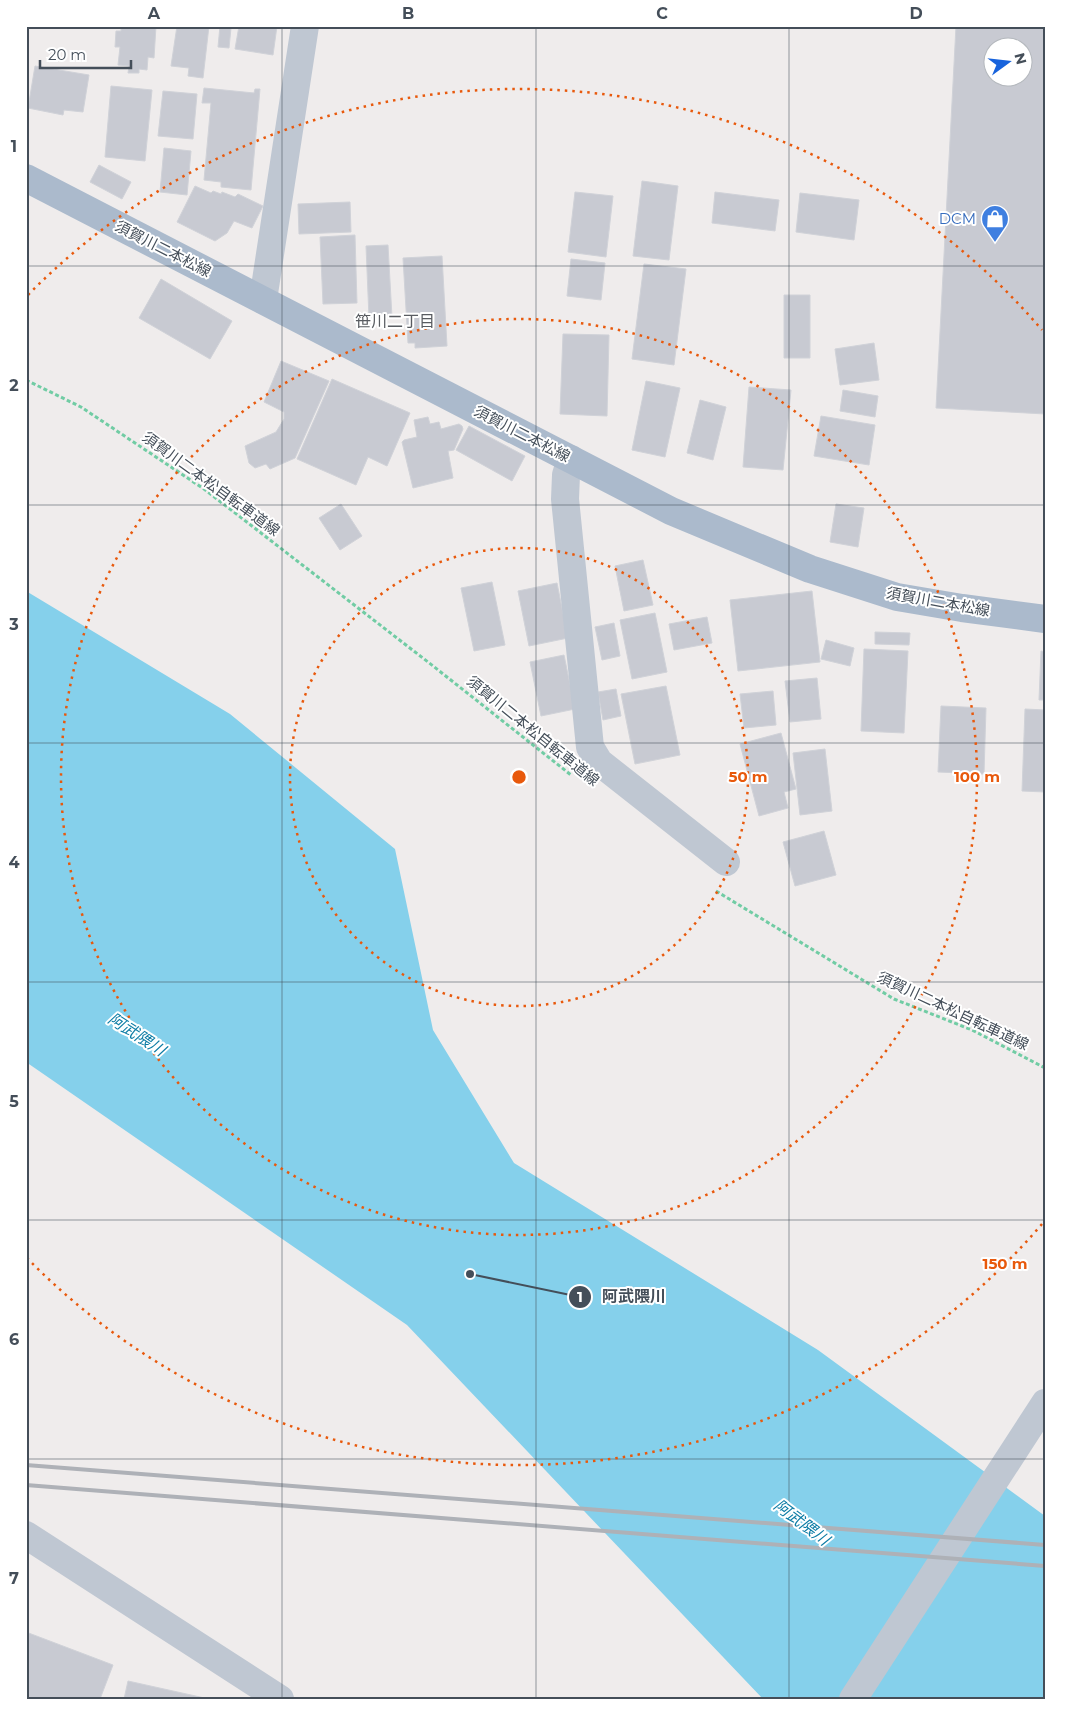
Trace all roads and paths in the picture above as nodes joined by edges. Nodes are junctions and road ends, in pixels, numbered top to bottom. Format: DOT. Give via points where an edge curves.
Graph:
graph roads {
  1 [pos="305,26"];
  2 [pos="26,178"];
  3 [pos="263,300"];
  4 [pos="26,380"];
  5 [pos="571,459"];
  6 [pos="1045,619"];
  7 [pos="573,776"];
  8 [pos="726,862"];
  9 [pos="712,889"];
  10 [pos="1045,1068"];
  11 [pos="1045,1403"];
  12 [pos="26,1535"];
  13 [pos="280,1699"];
  14 [pos="853,1699"];
  1 -- 3 [label="street"];
  2 -- 3 [label="main road, 須賀川二本松線"];
  3 -- 5 [label="main road, 須賀川二本松線"];
  4 -- 7 [label="path, 須賀川二本松自転車道線" via="81,407 204,489"];
  5 -- 6 [label="main road, 須賀川二本松線" via="671,510 810,569 897,597"];
  5 -- 8 [label="street" via="566,475 565,499 590,747 599,762"];
  9 -- 10 [label="path, 須賀川二本松自転車道線" via="894,999 972,1030"];
  11 -- 14 [label="street"];
  12 -- 13 [label="street"];
}
